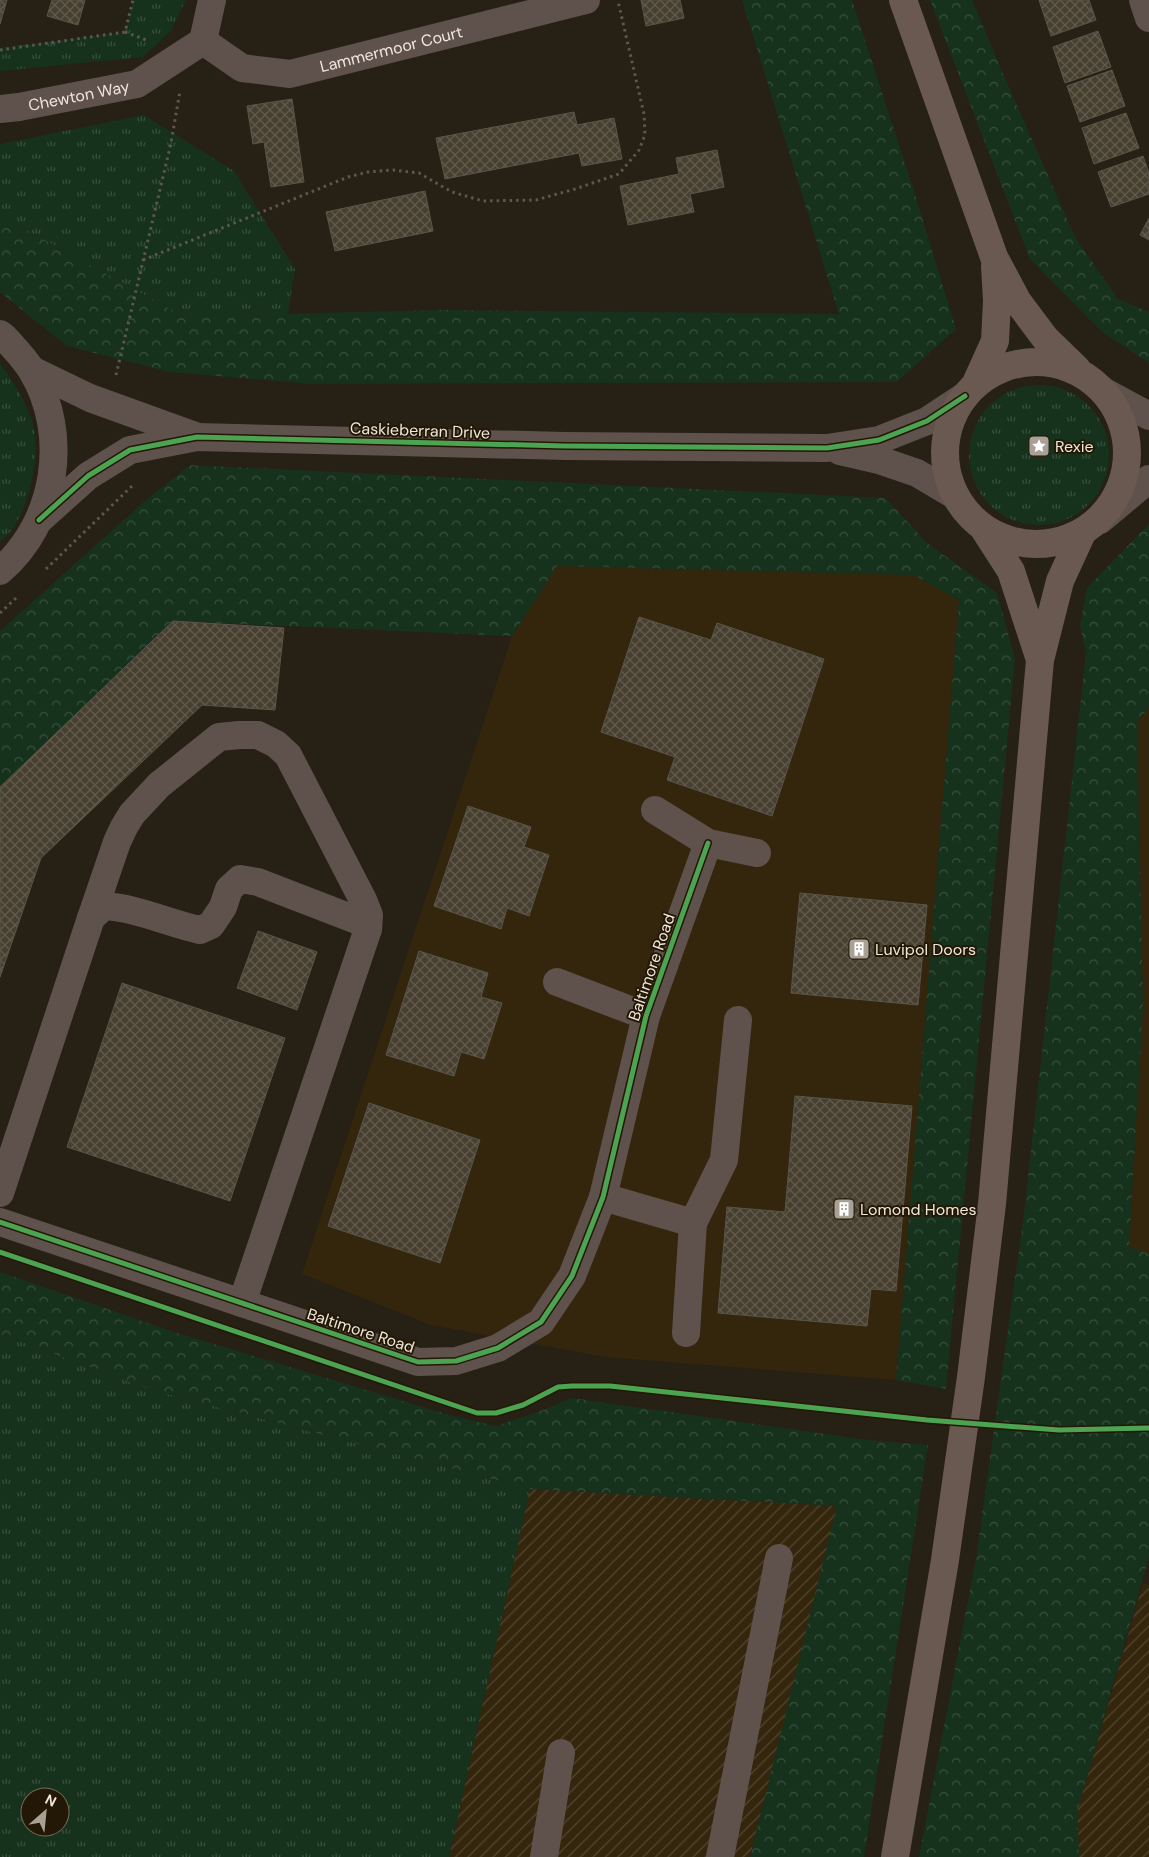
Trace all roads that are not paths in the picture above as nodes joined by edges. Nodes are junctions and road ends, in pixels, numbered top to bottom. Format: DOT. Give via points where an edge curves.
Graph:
graph roads {
  1 [pos="212,0"];
  2 [pos="586,0"];
  3 [pos="903,0"];
  4 [pos="1143,0"];
  5 [pos="1149,18"];
  6 [pos="193,47"];
  7 [pos="0,109"];
  8 [pos="994,257"];
  9 [pos="0,334"];
  10 [pos="32,370"];
  11 [pos="1082,374"];
  12 [pos="970,390"];
  13 [pos="1103,391"];
  14 [pos="1149,416"];
  15 [pos="197,436"];
  16 [pos="827,448"];
  17 [pos="1149,479"];
  18 [pos="954,495"];
  19 [pos="39,520"];
  20 [pos="1091,525"];
  21 [pos="983,527"];
  22 [pos="0,571"];
  23 [pos="1040,660"];
  24 [pos="655,810"];
  25 [pos="708,843"];
  26 [pos="757,853"];
  27 [pos="91,918"];
  28 [pos="368,929"];
  29 [pos="556,982"];
  30 [pos="646,1016"];
  31 [pos="738,1020"];
  32 [pos="0,1194"];
  33 [pos="603,1197"];
  34 [pos="0,1222"];
  35 [pos="693,1223"];
  36 [pos="242,1303"];
  37 [pos="686,1333"];
  38 [pos="779,1558"];
  39 [pos="561,1753"];
  40 [pos="544,1857"];
  41 [pos="720,1857"];
  42 [pos="895,1857"];
  1 -- 6 [label="street"];
  2 -- 6 [label="street, Lammermoor Court" via="290,74 242,68"];
  3 -- 8 [label="main road"];
  4 -- 5 [label="street"];
  6 -- 7 [label="street, Chewton Way" via="137,84"];
  8 -- 11 [label="main road" via="1018,302 1045,338"];
  8 -- 12 [label="main road" via="995,341"];
  9 -- 10 [label="street"];
  10 -- 15 [label="street, Caskieberran Drive" via="109,405"];
  10 -- 19 [label="street" via="48,406 54,444 52,483"];
  11 -- 12 [label="main road" via="1052,363 1020,363 1003,367"];
  11 -- 13 [label="main road"];
  12 -- 16 [label="street" via="927,421 879,440"];
  12 -- 18 [label="main road" via="955,408 945,436 945,468"];
  13 -- 14 [label="street"];
  13 -- 20 [label="main road" via="1120,418 1128,450 1127,467 1117,497"];
  15 -- 16 [label="street, Caskieberran Drive" via="565,446"];
  15 -- 19 [label="street, Caskieberran Drive" via="130,450 88,476"];
  16 -- 18 [label="street" via="917,473"];
  17 -- 20 [label="street"];
  18 -- 21 [label="main road" via="973,520"];
  19 -- 22 [label="street" via="26,543"];
  20 -- 21 [label="main road" via="1054,544 1022,544 1004,540"];
  20 -- 23 [label="main road" via="1060,581"];
  21 -- 23 [label="main road" via="1011,571"];
  23 -- 42 [label="main road" via="992,1204 945,1560"];
  24 -- 25 [label="street"];
  25 -- 26 [label="street"];
  25 -- 30 [label="street, Baltimore Road"];
  27 -- 28 [label="street" via="104,906 121,907 200,930 210,925 223,907 229,888 240,879 258,882 359,921"];
  27 -- 28 [label="street" via="117,842 132,814 159,785 219,737 258,735 288,755 363,900"];
  27 -- 32 [label="street"];
  28 -- 36 [label="street"];
  29 -- 30 [label="street"];
  30 -- 33 [label="street, Baltimore Road"];
  31 -- 35 [label="street" via="724,1160"];
  33 -- 35 [label="street"];
  33 -- 36 [label="street, Baltimore Road" via="572,1276 541,1322 498,1348 456,1361 418,1362"];
  34 -- 36 [label="street, Baltimore Road"];
  35 -- 37 [label="street"];
  38 -- 41 [label="street"];
  39 -- 40 [label="street"];
}
